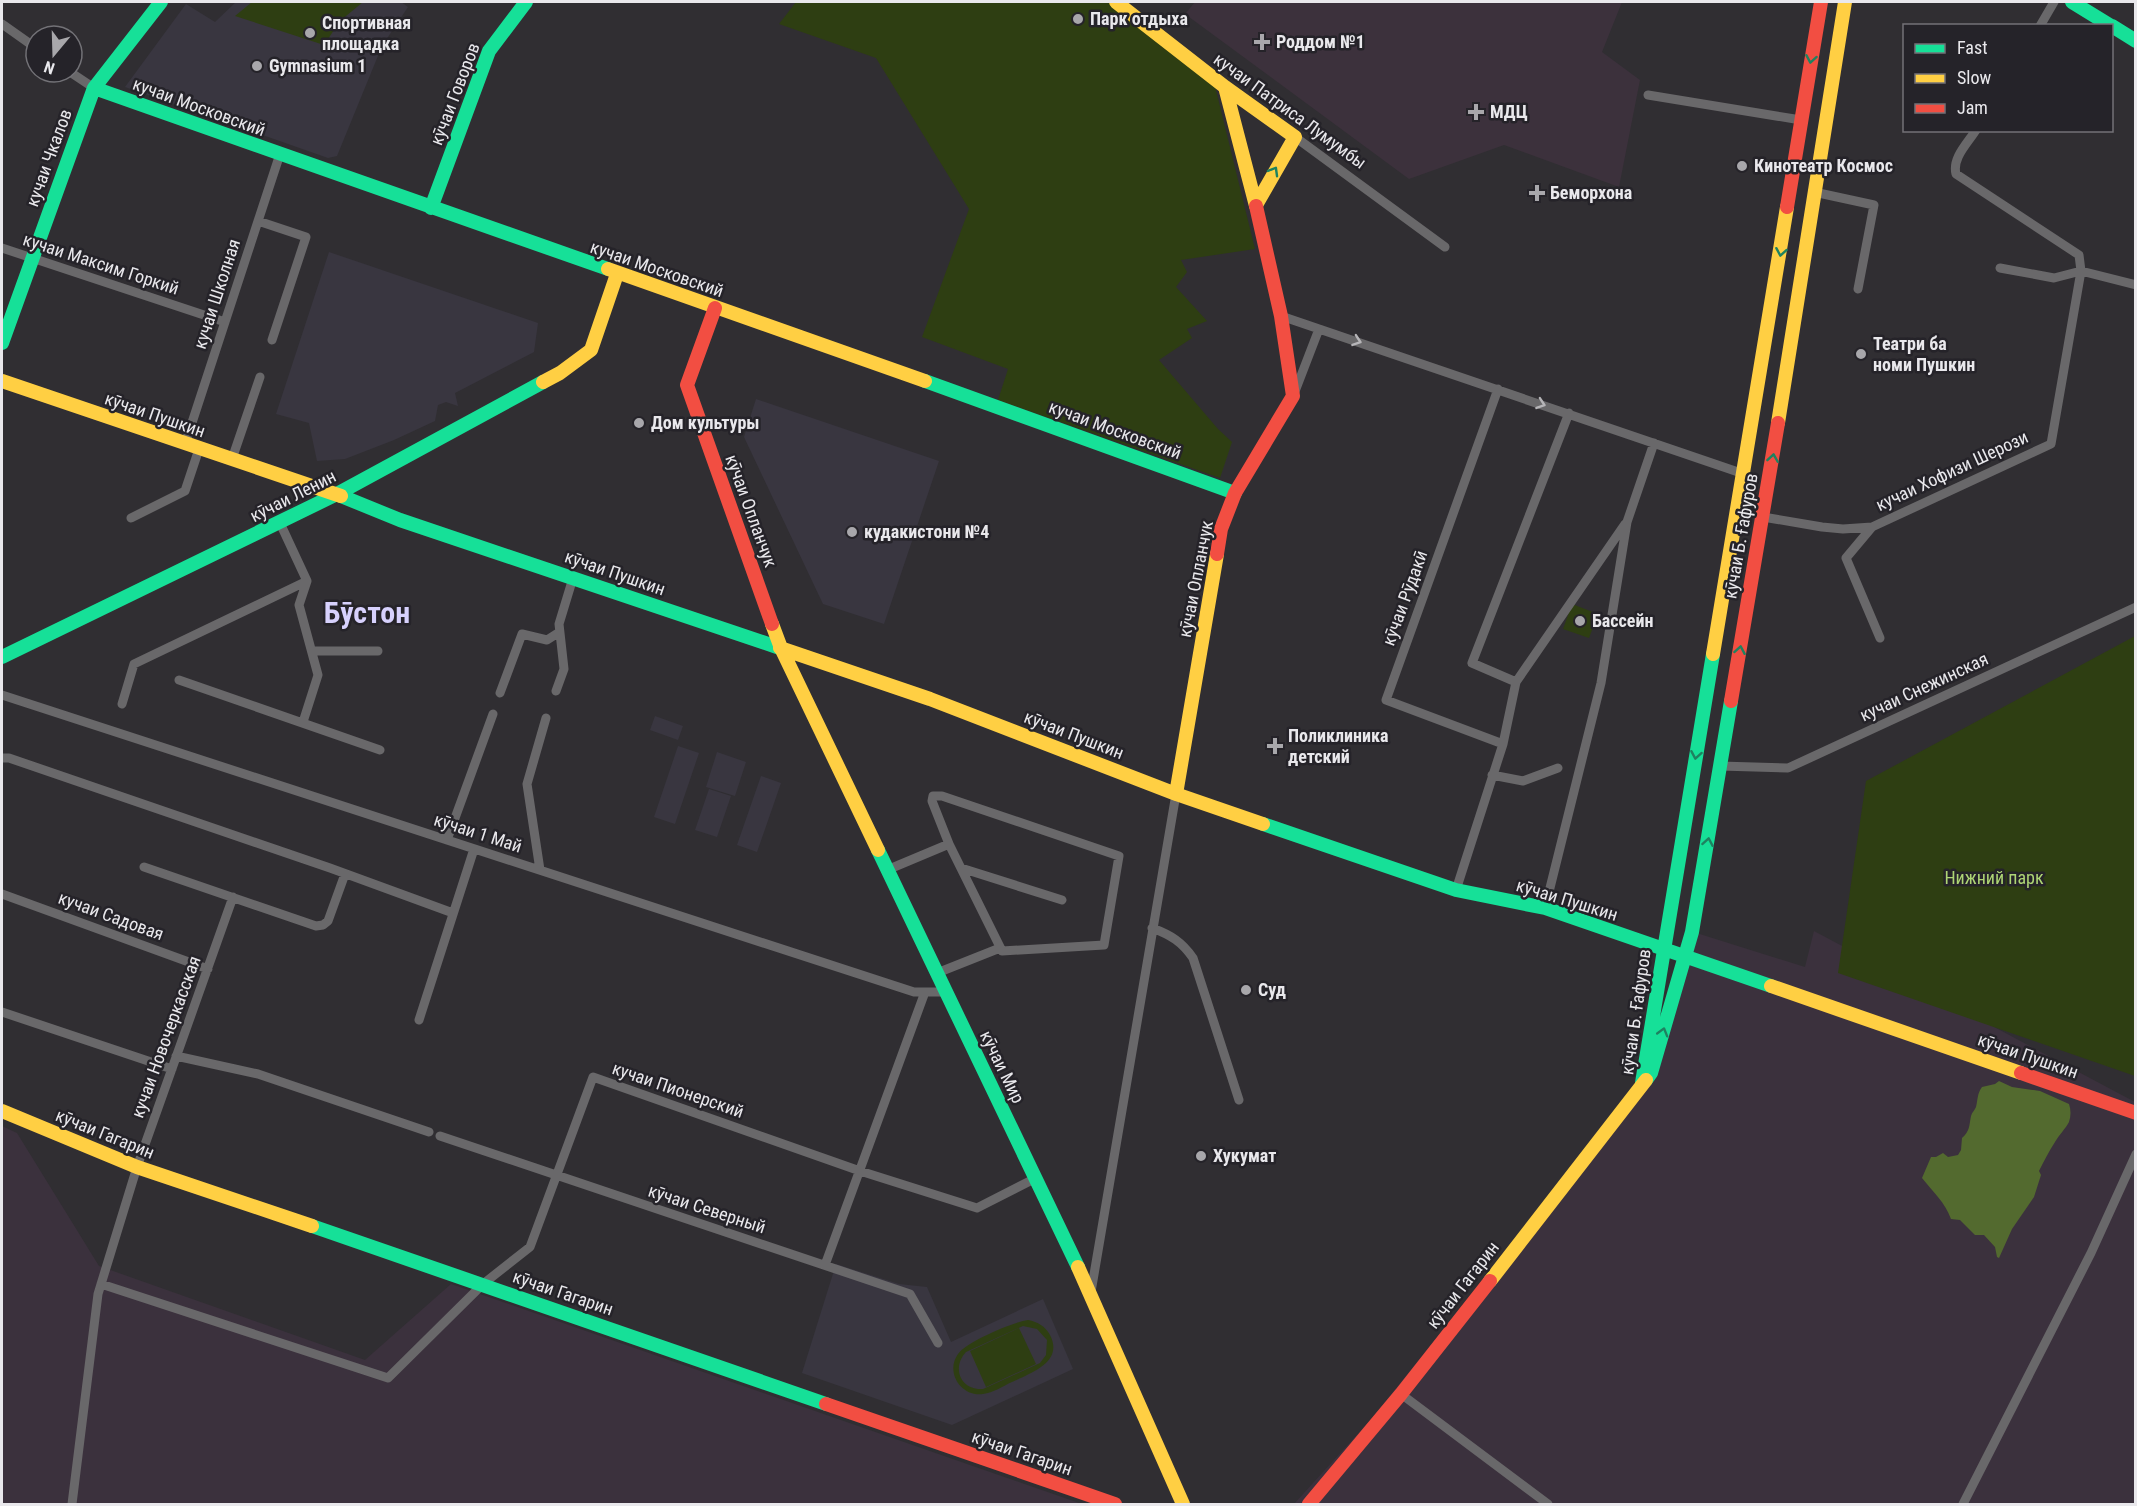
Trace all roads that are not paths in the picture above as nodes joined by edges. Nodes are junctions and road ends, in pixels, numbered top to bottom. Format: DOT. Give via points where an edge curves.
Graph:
graph roads {
  1 [pos="161,2"];
  2 [pos="526,2"];
  3 [pos="1116,2"];
  4 [pos="1821,2"];
  5 [pos="1845,2"];
  6 [pos="2054,2"];
  7 [pos="2072,2"];
  8 [pos="2,24"];
  9 [pos="2041,24"];
  10 [pos="2108,24"];
  11 [pos="2113,27"];
  12 [pos="24,40"];
  13 [pos="2136,41"];
  14 [pos="84,81"];
  15 [pos="1225,87"];
  16 [pos="94,88"];
  17 [pos="1648,95"];
  18 [pos="1800,120"];
  19 [pos="1975,132"];
  20 [pos="1295,137"];
  21 [pos="280,154"];
  22 [pos="1791,189"];
  23 [pos="1814,192"];
  24 [pos="1256,205"];
  25 [pos="431,208"];
  26 [pos="258,221"];
  27 [pos="1446,247"];
  28 [pos="2,248"];
  29 [pos="32,259"];
  30 [pos="2000,268"];
  31 [pos="2081,272"];
  32 [pos="617,274"];
  33 [pos="2136,285"];
  34 [pos="1858,289"];
  35 [pos="715,309"];
  36 [pos="1281,316"];
  37 [pos="225,322"];
  38 [pos="1319,329"];
  39 [pos="272,340"];
  40 [pos="2,343"];
  41 [pos="260,377"];
  42 [pos="2,381"];
  43 [pos="1498,389"];
  44 [pos="1293,396"];
  45 [pos="1569,413"];
  46 [pos="1654,443"];
  47 [pos="185,444"];
  48 [pos="200,448"];
  49 [pos="232,459"];
  50 [pos="1743,474"];
  51 [pos="1235,493"];
  52 [pos="337,494"];
  53 [pos="1763,517"];
  54 [pos="131,518"];
  55 [pos="1627,522"];
  56 [pos="280,523"];
  57 [pos="1872,527"];
  58 [pos="573,578"];
  59 [pos="307,581"];
  60 [pos="2136,607"];
  61 [pos="558,633"];
  62 [pos="1881,638"];
  63 [pos="781,648"];
  64 [pos="312,651"];
  65 [pos="378,651"];
  66 [pos="2,657"];
  67 [pos="178,680"];
  68 [pos="1516,682"];
  69 [pos="556,691"];
  70 [pos="500,693"];
  71 [pos="2,695"];
  72 [pos="122,704"];
  73 [pos="493,714"];
  74 [pos="546,718"];
  75 [pos="1702,720"];
  76 [pos="303,722"];
  77 [pos="1728,724"];
  78 [pos="1503,744"];
  79 [pos="380,750"];
  80 [pos="2,758"];
  81 [pos="1720,766"];
  82 [pos="1558,768"];
  83 [pos="1492,775"];
  84 [pos="1176,794"];
  85 [pos="447,840"];
  86 [pos="949,844"];
  87 [pos="474,849"];
  88 [pos="144,867"];
  89 [pos="961,868"];
  90 [pos="540,870"];
  91 [pos="887,870"];
  92 [pos="345,874"];
  93 [pos="1456,890"];
  94 [pos="2,894"];
  95 [pos="233,897"];
  96 [pos="1062,900"];
  97 [pos="1545,908"];
  98 [pos="453,913"];
  99 [pos="1152,928"];
  100 [pos="1000,948"];
  101 [pos="1664,950"];
  102 [pos="1685,957"];
  103 [pos="208,969"];
  104 [pos="937,973"];
  105 [pos="925,992"];
  106 [pos="946,992"];
  107 [pos="2,1012"];
  108 [pos="419,1020"];
  109 [pos="176,1056"];
  110 [pos="172,1069"];
  111 [pos="1641,1085"];
  112 [pos="1239,1100"];
  113 [pos="2,1111"];
  114 [pos="2136,1113"];
  115 [pos="429,1132"];
  116 [pos="440,1136"];
  117 [pos="2136,1154"];
  118 [pos="137,1167"];
  119 [pos="860,1171"];
  120 [pos="556,1176"];
  121 [pos="1036,1178"];
  122 [pos="825,1265"];
  123 [pos="101,1284"];
  124 [pos="483,1284"];
  125 [pos="1091,1293"];
  126 [pos="938,1343"];
  127 [pos="1401,1394"];
  128 [pos="72,1504"];
  129 [pos="1115,1504"];
  130 [pos="1183,1504"];
  131 [pos="1309,1504"];
  132 [pos="1548,1504"];
  133 [pos="1963,1504"];
  1 -- 16 [label="street, кучаи Чкалов"];
  2 -- 25 [label="street, кӯчаи Говоров" via="489,51"];
  3 -- 15 [label="street, кучаи Патриса Лумумбы"];
  4 -- 18 [label="street, кӯчаи Б. Ғафуров, one-way"];
  5 -- 23 [label="street, кӯчаи Б. Ғафуров"];
  6 -- 9 [label="street"];
  7 -- 10 [label="street"];
  8 -- 12 [label="street"];
  11 -- 13 [label="street"];
  14 -- 16 [label="street, кучаи Московский"];
  15 -- 20 [label="street, кучаи Патриса Лумумбы"];
  15 -- 24 [label="street"];
  16 -- 21 [label="street, кучаи Московский"];
  16 -- 29 [label="street, кучаи Чкалов"];
  17 -- 18 [label="street"];
  18 -- 22 [label="street, кӯчаи Б. Ғафуров"];
  19 -- 31 [label="street" via="1957,158 1956,174 2079,255"];
  24 -- 20 [label="street, one-way"];
  20 -- 27 [label="street, кучаи Патриса Лумумбы"];
  21 -- 25 [label="street, кучаи Московский"];
  21 -- 26 [label="street, кучаи Школная"];
  22 -- 23 [label="street"];
  22 -- 50 [label="street, кӯчаи Б. Ғафуров, one-way"];
  23 -- 34 [label="street" via="1874,205"];
  53 -- 23 [label="street, кӯчаи Б. Ғафуров, one-way"];
  24 -- 36 [label="street"];
  25 -- 32 [label="street, кучаи Московский"];
  26 -- 37 [label="street, кучаи Школная"];
  26 -- 39 [label="street" via="306,237"];
  28 -- 29 [label="street, кучаи Максим Горкий"];
  29 -- 37 [label="street, кучаи Максим Горкий"];
  29 -- 40 [label="street, кучаи Чкалов"];
  30 -- 31 [label="street" via="2054,278"];
  31 -- 33 [label="street"];
  31 -- 57 [label="street, кучаи Хофизи Шерози" via="2051,444"];
  32 -- 35 [label="street, кучаи Московский"];
  32 -- 52 [label="street, кӯчаи Ленин" via="591,350 560,373"];
  35 -- 51 [label="street, кучаи Московский"];
  35 -- 63 [label="street, кӯчаи Опланчук" via="687,385"];
  36 -- 38 [label="street"];
  36 -- 44 [label="street"];
  37 -- 47 [label="street, кучаи Школная"];
  38 -- 43 [label="street, one-way"];
  38 -- 44 [label="street"];
  41 -- 49 [label="street"];
  42 -- 47 [label="street, кӯчаи Пушкин"];
  43 -- 45 [label="street, one-way"];
  43 -- 78 [label="street, кӯчаи Рӯдакӣ" via="1386,700"];
  44 -- 51 [label="street, кӯчаи Опланчук"];
  45 -- 46 [label="street"];
  45 -- 68 [label="street" via="1472,663"];
  46 -- 50 [label="street"];
  46 -- 55 [label="street"];
  47 -- 48 [label="street, кӯчаи Пушкин"];
  48 -- 49 [label="street, кӯчаи Пушкин"];
  48 -- 54 [label="street" via="184,490"];
  49 -- 52 [label="street, кӯчаи Пушкин"];
  50 -- 75 [label="street, кӯчаи Б. Ғафуров"];
  51 -- 84 [label="street, кӯчаи Опланчук" via="1221,529"];
  52 -- 56 [label="street, кӯчаи Ленин"];
  52 -- 58 [label="street, кӯчаи Пушкин" via="392,517"];
  53 -- 57 [label="street" via="1822,528"];
  77 -- 53 [label="street, кӯчаи Б. Ғафуров, one-way"];
  55 -- 68 [label="street"];
  55 -- 97 [label="street" via="1601,683"];
  56 -- 59 [label="street"];
  56 -- 66 [label="street, кӯчаи Ленин"];
  57 -- 62 [label="street" via="1846,558"];
  58 -- 61 [label="street"];
  58 -- 63 [label="street, кӯчаи Пушкин"];
  59 -- 64 [label="street" via="299,605"];
  59 -- 72 [label="street" via="135,664"];
  60 -- 81 [label="street, кучаи Снежинская" via="1788,768"];
  61 -- 69 [label="street" via="564,669"];
  61 -- 70 [label="street" via="547,640 522,634"];
  63 -- 84 [label="street, кӯчаи Пушкин" via="930,699"];
  63 -- 91 [label="street, кӯчаи Мир"];
  64 -- 65 [label="street"];
  64 -- 76 [label="street" via="318,675"];
  67 -- 76 [label="street"];
  68 -- 78 [label="street"];
  71 -- 85 [label="street, кӯчаи 1 Май"];
  73 -- 85 [label="street"];
  74 -- 90 [label="street" via="527,784"];
  75 -- 77 [label="street"];
  75 -- 101 [label="street, кӯчаи Б. Ғафуров, one-way"];
  76 -- 79 [label="street"];
  77 -- 81 [label="street, кӯчаи Б. Ғафуров"];
  78 -- 83 [label="street"];
  80 -- 92 [label="street"];
  102 -- 81 [label="street, кӯчаи Б. Ғафуров, one-way"];
  82 -- 83 [label="street" via="1523,781"];
  83 -- 93 [label="street"];
  84 -- 93 [label="street, кӯчаи Пушкин"];
  84 -- 99 [label="street"];
  85 -- 87 [label="street, кӯчаи 1 Май"];
  86 -- 89 [label="street"];
  86 -- 91 [label="street"];
  86 -- 100 [label="street" via="933,796 1119,856 1104,945 1002,951"];
  87 -- 90 [label="street, кӯчаи 1 Май"];
  87 -- 98 [label="street"];
  88 -- 95 [label="street"];
  89 -- 96 [label="street"];
  89 -- 100 [label="street"];
  90 -- 105 [label="street, кӯчаи 1 Май" via="915,992"];
  91 -- 104 [label="street, кӯчаи Мир"];
  92 -- 95 [label="street" via="328,921 323,925 316,926"];
  92 -- 98 [label="street"];
  93 -- 97 [label="street, кӯчаи Пушкин"];
  94 -- 103 [label="street, кучаи Садовая"];
  95 -- 103 [label="street, кучаи Новочеркасская"];
  97 -- 101 [label="street, кӯчаи Пушкин"];
  98 -- 108 [label="street"];
  99 -- 112 [label="street" via="1170,934 1193,958"];
  99 -- 125 [label="street"];
  100 -- 104 [label="street"];
  101 -- 102 [label="street, кӯчаи Пушкин"];
  101 -- 111 [label="street, кӯчаи Б. Ғафуров"];
  111 -- 102 [label="street, кӯчаи Б. Ғафуров, one-way" via="1651,1073"];
  102 -- 114 [label="street, кӯчаи Пушкин"];
  103 -- 109 [label="street, кучаи Новочеркасская"];
  104 -- 106 [label="street, кӯчаи Мир"];
  105 -- 106 [label="street, кӯчаи 1 Май"];
  105 -- 119 [label="street"];
  106 -- 121 [label="street, кӯчаи Мир"];
  107 -- 110 [label="street"];
  109 -- 110 [label="street, кучаи Новочеркасская"];
  109 -- 115 [label="street" via="258,1074"];
  110 -- 118 [label="street, кучаи Новочеркасская"];
  111 -- 127 [label="street, кӯчаи Гагарин"];
  113 -- 118 [label="street, кӯчаи Гагарин"];
  116 -- 120 [label="street, кӯчаи Северный"];
  117 -- 133 [label="street" via="2091,1253"];
  118 -- 123 [label="street, кучаи Новочеркасская"];
  118 -- 124 [label="street, кӯчаи Гагарин"];
  119 -- 120 [label="street, кучаи Пионерский" via="593,1077"];
  119 -- 121 [label="street, кучаи Пионерский" via="977,1208"];
  119 -- 122 [label="street"];
  120 -- 122 [label="street, кӯчаи Северный"];
  120 -- 124 [label="street, кучаи Пионерский" via="530,1247"];
  121 -- 125 [label="street, кӯчаи Мир"];
  122 -- 126 [label="street, кӯчаи Северный" via="910,1294"];
  123 -- 124 [label="street, кучаи Пионерский" via="388,1378"];
  123 -- 128 [label="street, кучаи Новочеркасская"];
  124 -- 129 [label="street, кӯчаи Гагарин"];
  125 -- 130 [label="street, кӯчаи Мир"];
  127 -- 131 [label="street, кӯчаи Гагарин"];
  127 -- 132 [label="street"];
}
